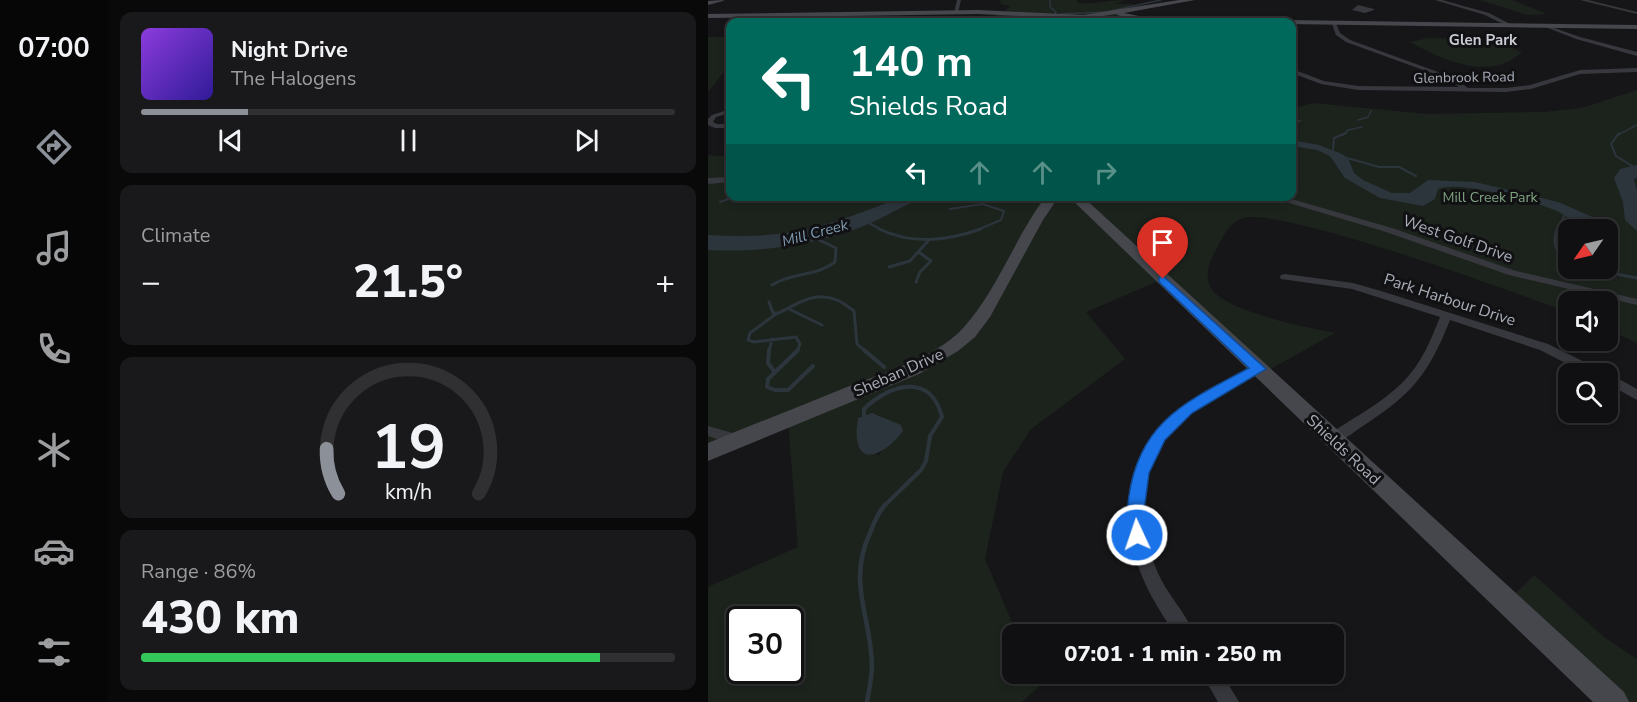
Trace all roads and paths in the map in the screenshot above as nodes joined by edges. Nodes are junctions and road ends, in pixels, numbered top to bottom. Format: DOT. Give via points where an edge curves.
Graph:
graph roads {
  1 [pos="721,0"];
  2 [pos="867,0"];
  3 [pos="959,0"];
  4 [pos="1192,0"];
  5 [pos="1437,0"];
  6 [pos="1582,0"];
  7 [pos="708,3"];
  8 [pos="1365,12"];
  9 [pos="956,13"];
  10 [pos="1119,13"];
  11 [pos="1637,13"];
  12 [pos="818,14"];
  13 [pos="880,14"];
  14 [pos="708,16"];
  15 [pos="812,18"];
  16 [pos="885,18"];
  17 [pos="1130,18"];
  18 [pos="1296,22"];
  19 [pos="1333,22"];
  20 [pos="1373,23"];
  21 [pos="1509,25"];
  22 [pos="1545,25"];
  23 [pos="1637,27"];
  24 [pos="1637,54"];
  25 [pos="1637,70"];
  26 [pos="1296,73"];
  27 [pos="1467,90"];
  28 [pos="726,112"];
  29 [pos="726,126"];
  30 [pos="726,180"];
  31 [pos="708,182"];
  32 [pos="1049,201"];
  33 [pos="1079,201"];
  34 [pos="1288,201"];
  35 [pos="1285,277"];
  36 [pos="1637,302"];
  37 [pos="1446,315"];
  38 [pos="1577,363"];
  39 [pos="1259,369"];
  40 [pos="1618,384"];
  41 [pos="1637,395"];
  42 [pos="708,431"];
  43 [pos="1334,438"];
  44 [pos="738,440"];
  45 [pos="708,452"];
  46 [pos="1179,624"];
  47 [pos="1217,684"];
  48 [pos="1229,702"];
  49 [pos="1614,702"];
  1 -- 7 [label="street"];
  2 -- 13 [label="street"];
  3 -- 9 [label="street"];
  4 -- 10 [label="street"];
  5 -- 21 [label="street" via="1491,15"];
  6 -- 11 [label="street"];
  8 -- 20 [label="street"];
  9 -- 10 [label="street" via="1078,18"];
  9 -- 13 [label="street"];
  10 -- 17 [label="street"];
  12 -- 13 [label="street"];
  12 -- 14 [label="street"];
  12 -- 15 [label="street"];
  13 -- 16 [label="street"];
  18 -- 19 [label="street"];
  19 -- 20 [label="street"];
  19 -- 27 [label="street" via="1338,34 1348,41 1450,78"];
  20 -- 21 [label="street"];
  21 -- 22 [label="street"];
  22 -- 23 [label="street"];
  22 -- 24 [label="street"];
  25 -- 27 [label="street, Glenbrook Road" via="1580,72 1524,88"];
  26 -- 27 [label="street, Glenbrook Road" via="1323,83 1358,88"];
  28 -- 29 [label="street" via="709,122"];
  30 -- 31 [label="street"];
  32 -- 44 [label="street, Sheban Drive" via="984,313 952,347 912,369"];
  33 -- 39 [label="street, Shields Road"];
  34 -- 36 [label="street, West Golf Drive" via="1389,230 1513,273"];
  35 -- 37 [label="street, Park Harbour Drive" via="1364,289"];
  37 -- 38 [label="street, Park Harbour Drive" via="1551,350"];
  37 -- 43 [label="street" via="1431,353 1413,380 1387,404"];
  39 -- 43 [label="street, Shields Road"];
  39 -- 46 [label="street" via="1174,418 1159,436 1141,472 1135,511 1142,556"];
  40 -- 41 [label="street"];
  42 -- 44 [label="street"];
  43 -- 49 [label="street, Shields Road"];
  44 -- 45 [label="street, Sheban Drive"];
  47 -- 48 [label="street"];
}
